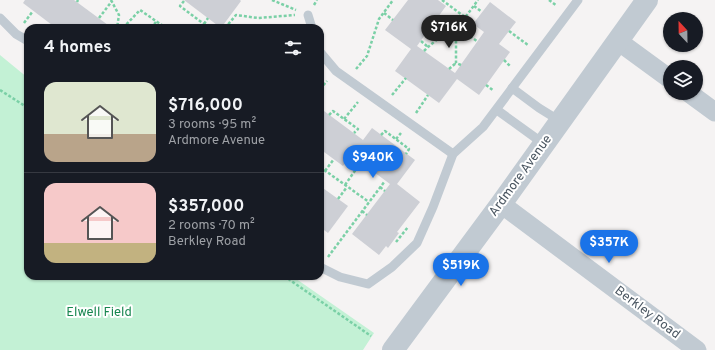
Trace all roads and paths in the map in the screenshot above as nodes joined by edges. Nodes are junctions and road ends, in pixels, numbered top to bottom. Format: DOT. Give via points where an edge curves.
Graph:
graph roads {
  1 [pos="272,0"];
  2 [pos="387,0"];
  3 [pos="393,0"];
  4 [pos="442,0"];
  5 [pos="478,0"];
  6 [pos="578,0"];
  7 [pos="647,0"];
  8 [pos="112,1"];
  9 [pos="184,1"];
  10 [pos="391,3"];
  11 [pos="474,6"];
  12 [pos="482,12"];
  13 [pos="384,13"];
  14 [pos="308,14"];
  15 [pos="438,17"];
  16 [pos="465,17"];
  17 [pos="0,18"];
  18 [pos="99,18"];
  19 [pos="208,18"];
  20 [pos="393,20"];
  21 [pos="156,22"];
  22 [pos="118,24"];
  23 [pos="127,24"];
  24 [pos="159,24"];
  25 [pos="204,24"];
  26 [pos="228,24"];
  27 [pos="311,24"];
  28 [pos="452,27"];
  29 [pos="457,28"];
  30 [pos="509,31"];
  31 [pos="24,39"];
  32 [pos="421,41"];
  33 [pos="618,41"];
  34 [pos="478,42"];
  35 [pos="428,47"];
  36 [pos="424,51"];
  37 [pos="538,53"];
  38 [pos="324,57"];
  39 [pos="456,62"];
  40 [pos="461,65"];
  41 [pos="449,69"];
  42 [pos="663,74"];
  43 [pos="406,78"];
  44 [pos="347,79"];
  45 [pos="512,88"];
  46 [pos="0,90"];
  47 [pos="366,93"];
  48 [pos="699,100"];
  49 [pos="24,105"];
  50 [pos="384,106"];
  51 [pos="497,110"];
  52 [pos="715,112"];
  53 [pos="329,115"];
  54 [pos="344,119"];
  55 [pos="560,122"];
  56 [pos="354,133"];
  57 [pos="381,135"];
  58 [pos="544,144"];
  59 [pos="406,154"];
  60 [pos="453,154"];
  61 [pos="334,159"];
  62 [pos="361,162"];
  63 [pos="324,168"];
  64 [pos="324,170"];
  65 [pos="386,181"];
  66 [pos="346,186"];
  67 [pos="380,188"];
  68 [pos="385,191"];
  69 [pos="338,199"];
  70 [pos="369,202"];
  71 [pos="501,204"];
  72 [pos="362,211"];
  73 [pos="367,215"];
  74 [pos="324,262"];
  75 [pos="324,269"];
  76 [pos="290,280"];
  77 [pos="371,336"];
  78 [pos="393,350"];
  79 [pos="697,350"];
  1 -- 14 [label="path"];
  2 -- 10 [label="path"];
  3 -- 10 [label="path"];
  4 -- 16 [label="path"];
  5 -- 11 [label="path"];
  6 -- 37 [label="lane"];
  7 -- 33 [label="street, Ardmore Avenue"];
  8 -- 18 [label="path"];
  8 -- 22 [label="path" via="119,15"];
  9 -- 25 [label="path" via="180,6"];
  10 -- 13 [label="path"];
  11 -- 12 [label="path"];
  11 -- 16 [label="path"];
  13 -- 20 [label="path"];
  13 -- 44 [label="path" via="379,19 367,56"];
  14 -- 26 [label="path" via="258,18 236,15"];
  14 -- 27 [label="lane"];
  15 -- 28 [label="path"];
  16 -- 29 [label="path"];
  17 -- 31 [label="lane"];
  19 -- 25 [label="path"];
  21 -- 23 [label="path" via="140,10"];
  21 -- 24 [label="path"];
  28 -- 29 [label="path"];
  28 -- 35 [label="path"];
  29 -- 34 [label="path"];
  29 -- 39 [label="path"];
  30 -- 37 [label="path"];
  32 -- 35 [label="path"];
  33 -- 42 [label="street"];
  33 -- 55 [label="street, Ardmore Avenue"];
  35 -- 36 [label="path"];
  37 -- 45 [label="lane"];
  38 -- 44 [label="lane"];
  39 -- 40 [label="path"];
  39 -- 41 [label="path"];
  43 -- 50 [label="path"];
  44 -- 47 [label="lane"];
  45 -- 51 [label="lane"];
  45 -- 55 [label="lane"];
  46 -- 49 [label="path"];
  47 -- 50 [label="lane"];
  47 -- 54 [label="path"];
  48 -- 52 [label="street"];
  50 -- 60 [label="lane"];
  51 -- 58 [label="lane"];
  51 -- 60 [label="lane" via="483,127"];
  53 -- 54 [label="path" via="333,111"];
  54 -- 56 [label="path" via="358,130"];
  55 -- 58 [label="street, Ardmore Avenue"];
  57 -- 59 [label="path" via="385,131 409,149"];
  58 -- 71 [label="street, Ardmore Avenue"];
  60 -- 75 [label="lane" via="417,243 392,267 368,284 340,277"];
  61 -- 63 [label="path"];
  62 -- 66 [label="path"];
  64 -- 66 [label="path"];
  65 -- 67 [label="path"];
  66 -- 69 [label="path"];
  66 -- 70 [label="path"];
  67 -- 68 [label="path"];
  67 -- 70 [label="path"];
  70 -- 72 [label="path"];
  71 -- 78 [label="street, Ardmore Avenue"];
  71 -- 79 [label="street, Berkley Road"];
  72 -- 73 [label="path"];
  72 -- 74 [label="path"];
  76 -- 77 [label="path"];
}
